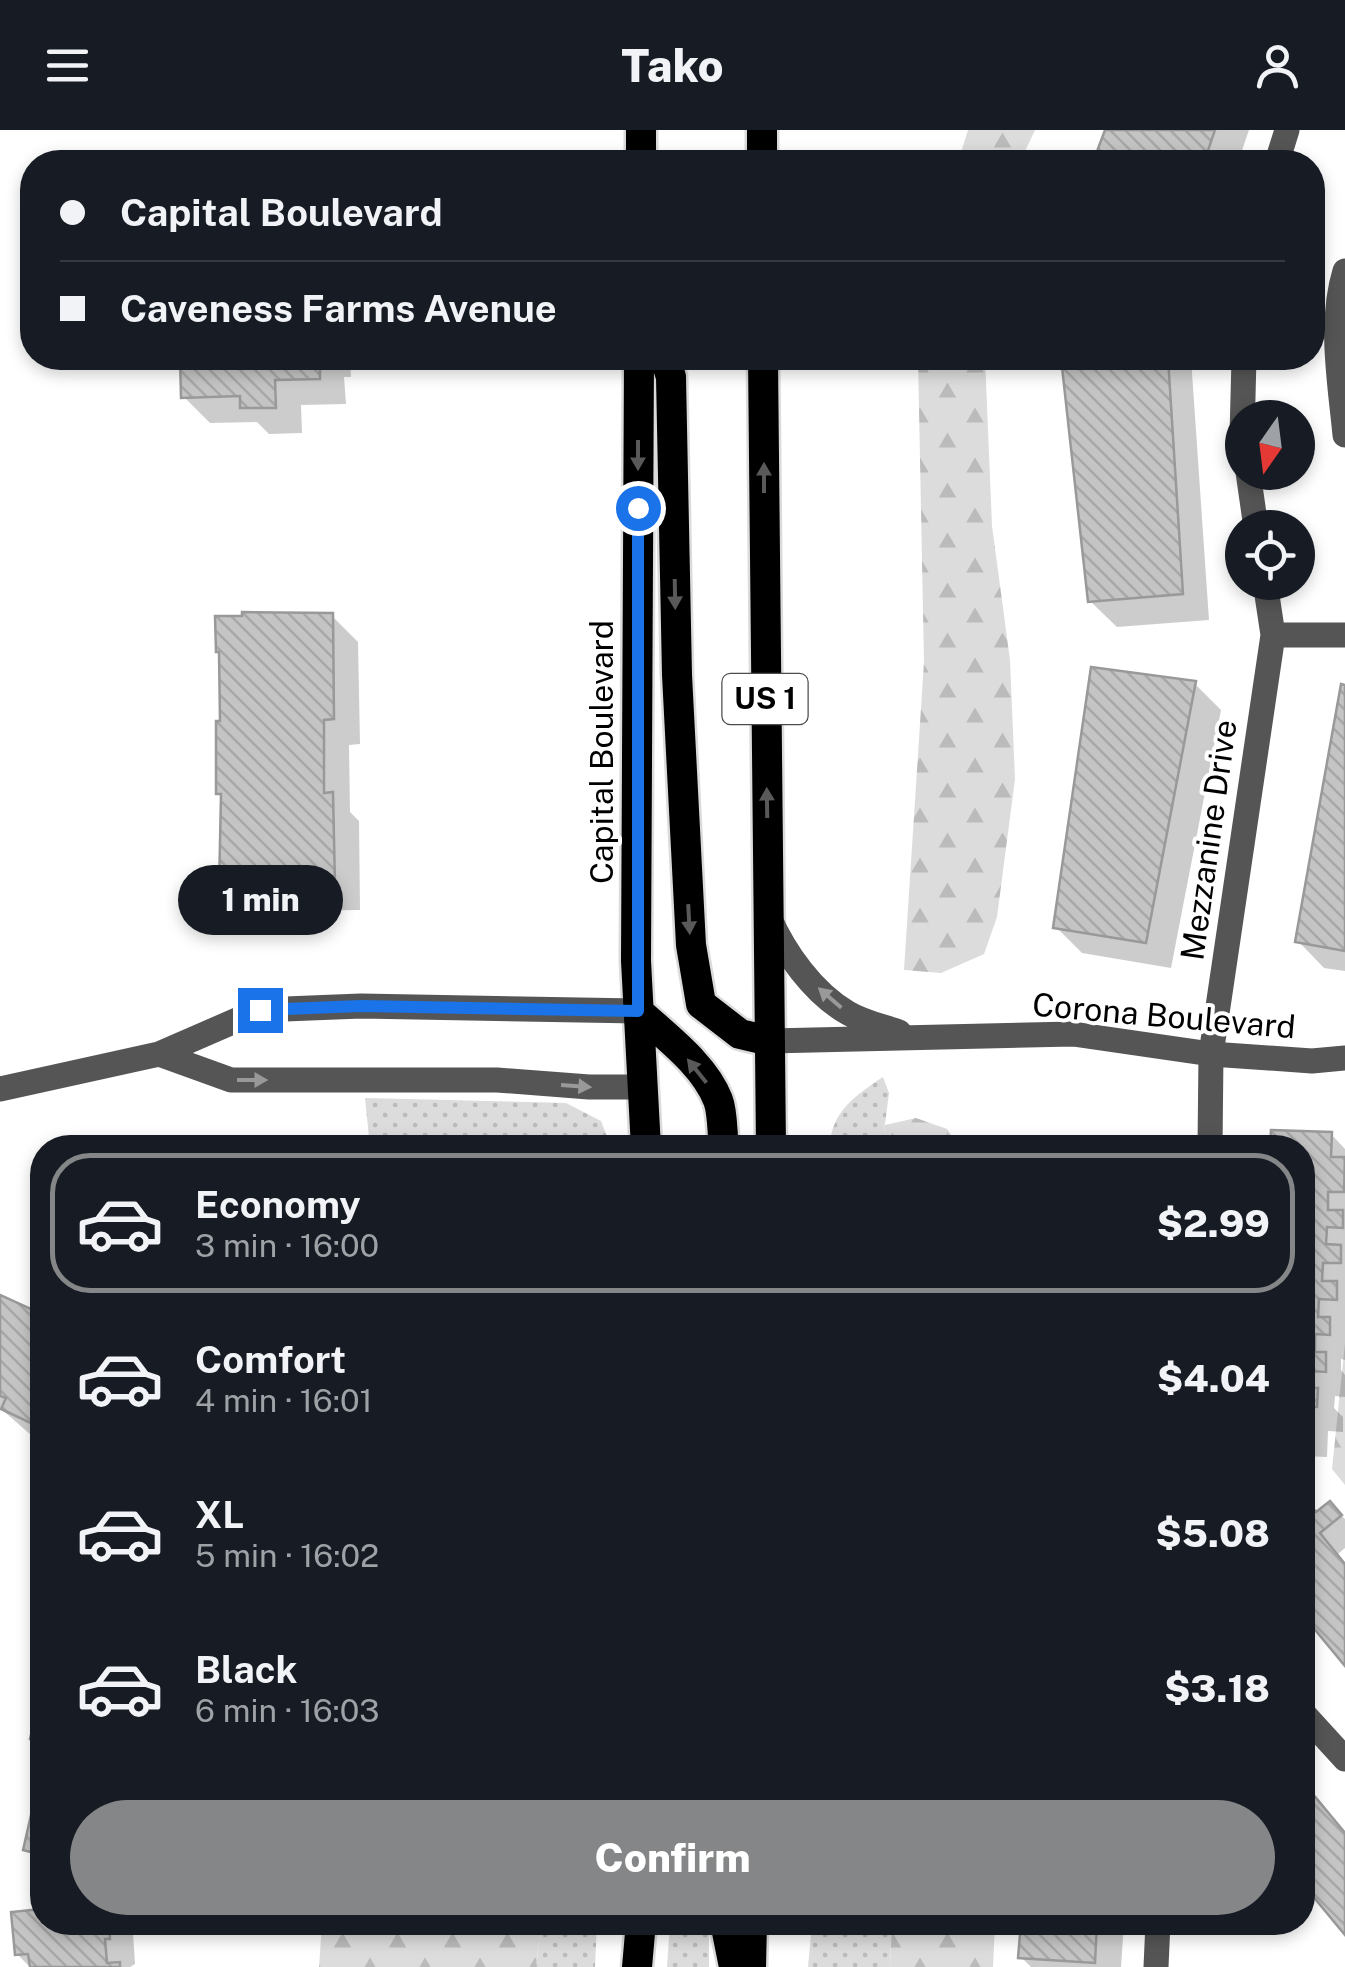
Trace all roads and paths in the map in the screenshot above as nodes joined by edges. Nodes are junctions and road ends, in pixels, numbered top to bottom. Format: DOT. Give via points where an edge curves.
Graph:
graph roads {
  1 [pos="1345,272"];
  2 [pos="639,370"];
  3 [pos="669,370"];
  4 [pos="763,370"];
  5 [pos="1244,370"];
  6 [pos="1243,400"];
  7 [pos="1345,435"];
  8 [pos="1268,600"];
  9 [pos="1273,635"];
  10 [pos="1345,635"];
  11 [pos="768,916"];
  12 [pos="638,1011"];
  13 [pos="918,1038"];
  14 [pos="770,1041"];
  15 [pos="158,1054"];
  16 [pos="1210,1054"];
  17 [pos="1345,1058"];
  18 [pos="644,1087"];
  19 [pos="0,1089"];
  20 [pos="646,1135"];
  21 [pos="722,1135"];
  22 [pos="771,1135"];
  23 [pos="1210,1135"];
  24 [pos="1315,1726"];
  25 [pos="1345,1759"];
  26 [pos="639,1935"];
  27 [pos="728,1935"];
  28 [pos="752,1935"];
  29 [pos="1157,1935"];
  30 [pos="638,1967"];
  31 [pos="734,1967"];
  32 [pos="751,1967"];
  33 [pos="1156,1967"];
  1 -- 7 [label="street" via="1337,352"];
  2 -- 12 [label="highway, Capital Boulevard, one-way"];
  3 -- 14 [label="highway, one-way" via="691,944 701,1004 740,1034"];
  11 -- 4 [label="highway, US 1, one-way"];
  5 -- 6 [label="street"];
  8 -- 9 [label="street, Mezzanine Drive"];
  9 -- 10 [label="street"];
  9 -- 16 [label="street, Mezzanine Drive"];
  13 -- 11 [label="street, Corona Boulevard, one-way" via="837,1006 790,955"];
  11 -- 14 [label="highway, US 1"];
  12 -- 15 [label="street" via="260,1010"];
  12 -- 18 [label="highway, Capital Boulevard"];
  21 -- 12 [label="highway, one-way" via="718,1101 677,1046"];
  13 -- 14 [label="street, Corona Boulevard"];
  13 -- 16 [label="street, Corona Boulevard" via="1073,1034"];
  14 -- 22 [label="highway, US 1"];
  15 -- 18 [label="street, one-way" via="231,1080"];
  15 -- 19 [label="street"];
  16 -- 17 [label="street, Corona Boulevard"];
  16 -- 23 [label="street, Mezzanine Drive"];
  18 -- 20 [label="highway, Capital Boulevard"];
  24 -- 25 [label="street"];
  26 -- 30 [label="highway"];
  27 -- 31 [label="highway"];
  28 -- 32 [label="highway"];
  29 -- 33 [label="street"];
}
